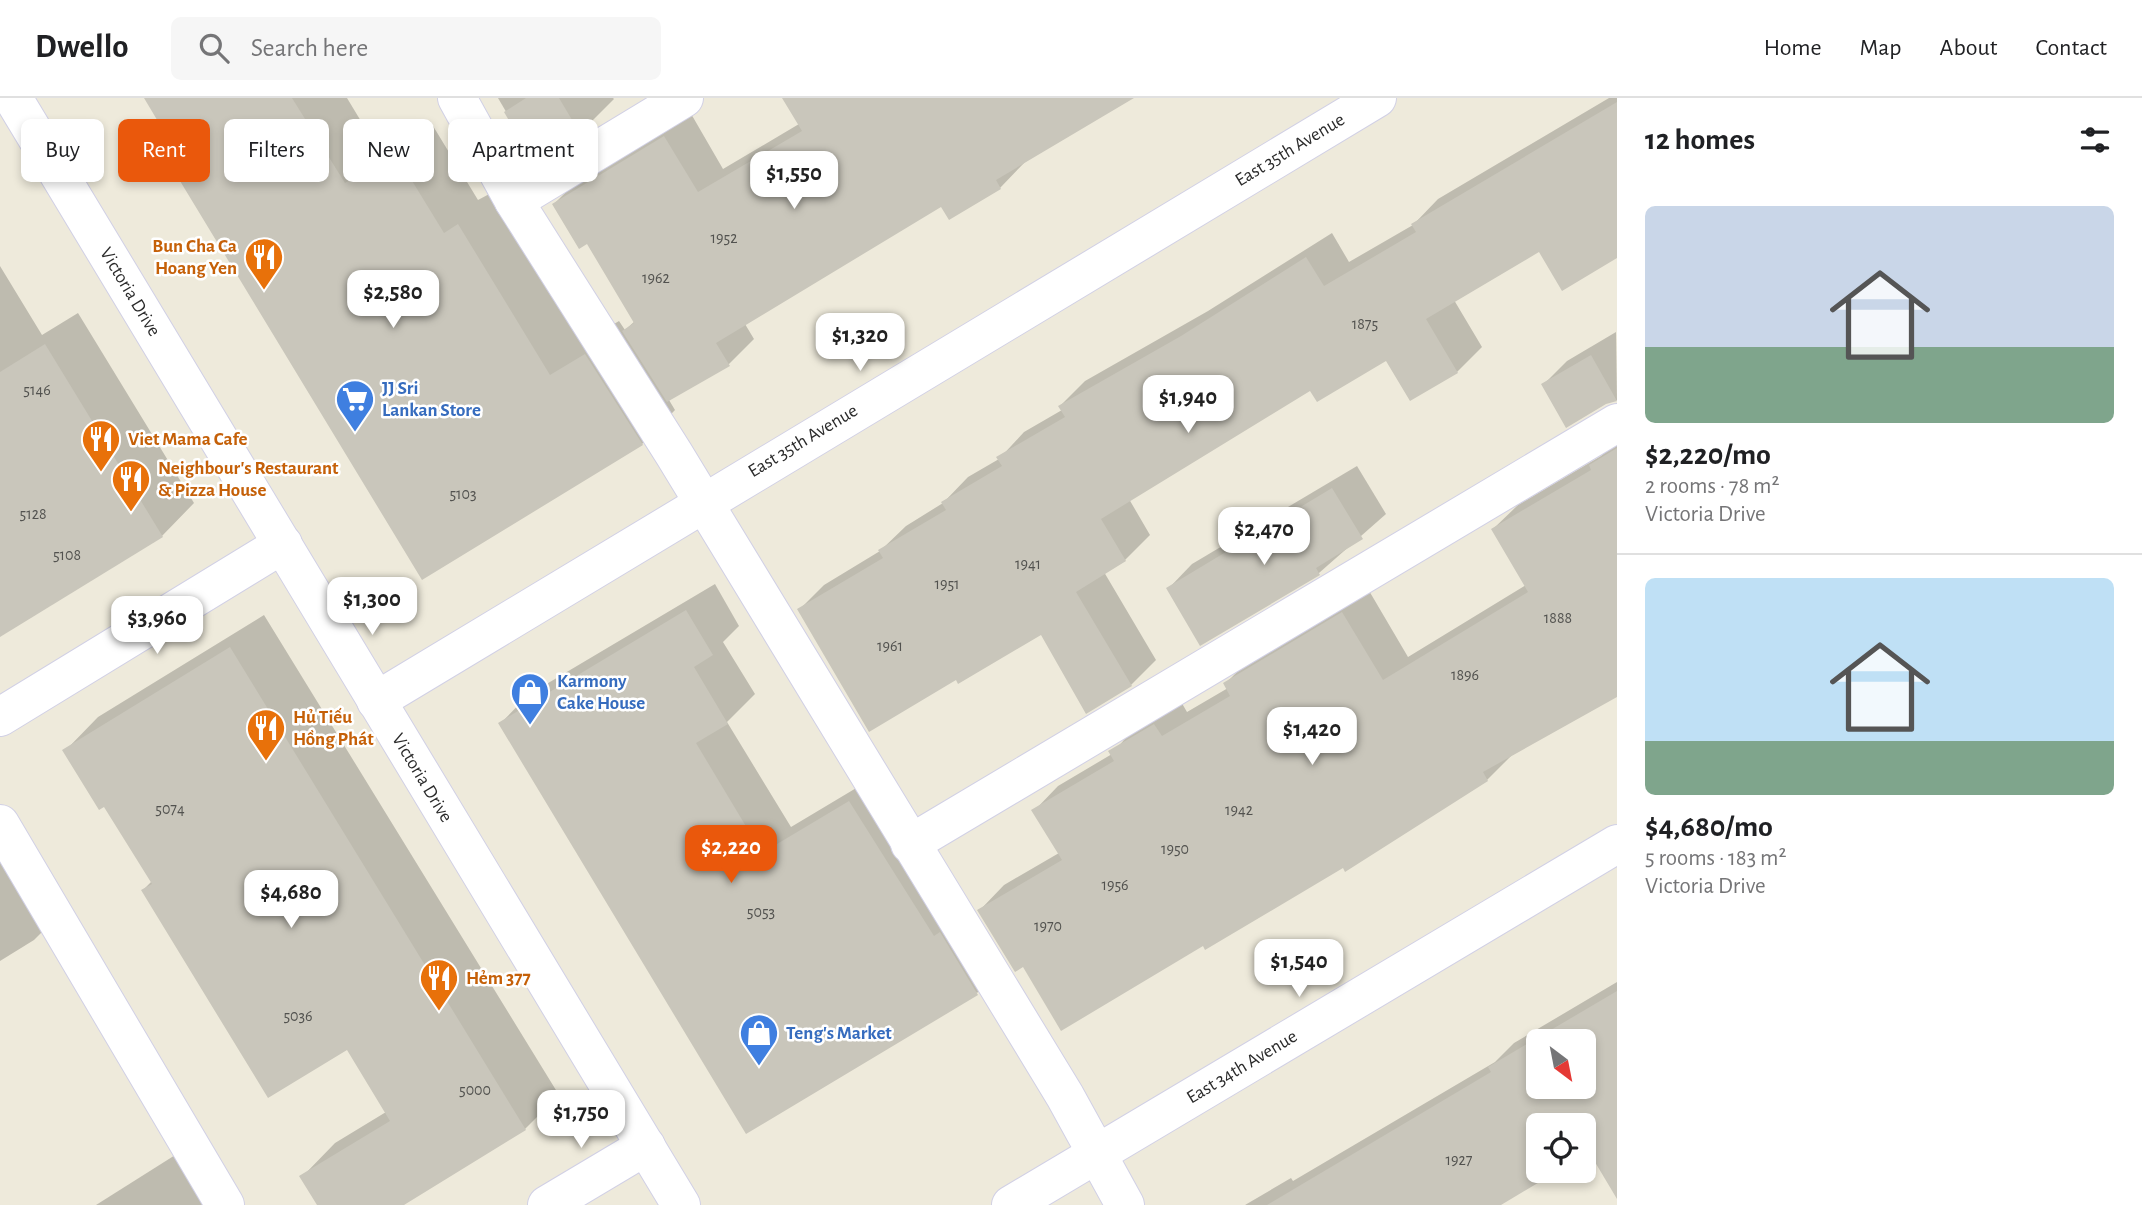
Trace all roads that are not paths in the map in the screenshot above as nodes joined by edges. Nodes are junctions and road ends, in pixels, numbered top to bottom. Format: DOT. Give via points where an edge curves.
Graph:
graph roads {
  1 [pos="13,98"];
  2 [pos="457,98"];
  3 [pos="684,98"];
  4 [pos="1377,98"];
  5 [pos="514,201"];
  6 [pos="1617,423"];
  7 [pos="702,502"];
  8 [pos="283,544"];
  9 [pos="376,701"];
  10 [pos="0,717"];
  11 [pos="0,824"];
  12 [pos="910,844"];
  13 [pos="1617,844"];
  14 [pos="646,1146"];
  15 [pos="1097,1154"];
  16 [pos="225,1205"];
  17 [pos="547,1205"];
  18 [pos="681,1205"];
  19 [pos="1011,1205"];
  20 [pos="1125,1205"];
  1 -- 8 [label="street, Victoria Drive"];
  2 -- 5 [label="street"];
  3 -- 5 [label="street"];
  4 -- 7 [label="street, East 35th Avenue"];
  5 -- 7 [label="street"];
  6 -- 12 [label="street"];
  7 -- 9 [label="street, East 35th Avenue"];
  7 -- 12 [label="street"];
  8 -- 9 [label="street, Victoria Drive"];
  8 -- 10 [label="street"];
  9 -- 14 [label="street, Victoria Drive"];
  11 -- 16 [label="street"];
  12 -- 15 [label="street"];
  13 -- 15 [label="street, East 34th Avenue"];
  14 -- 17 [label="street"];
  14 -- 18 [label="street, Victoria Drive"];
  15 -- 19 [label="street, East 34th Avenue"];
  15 -- 20 [label="street"];
}
